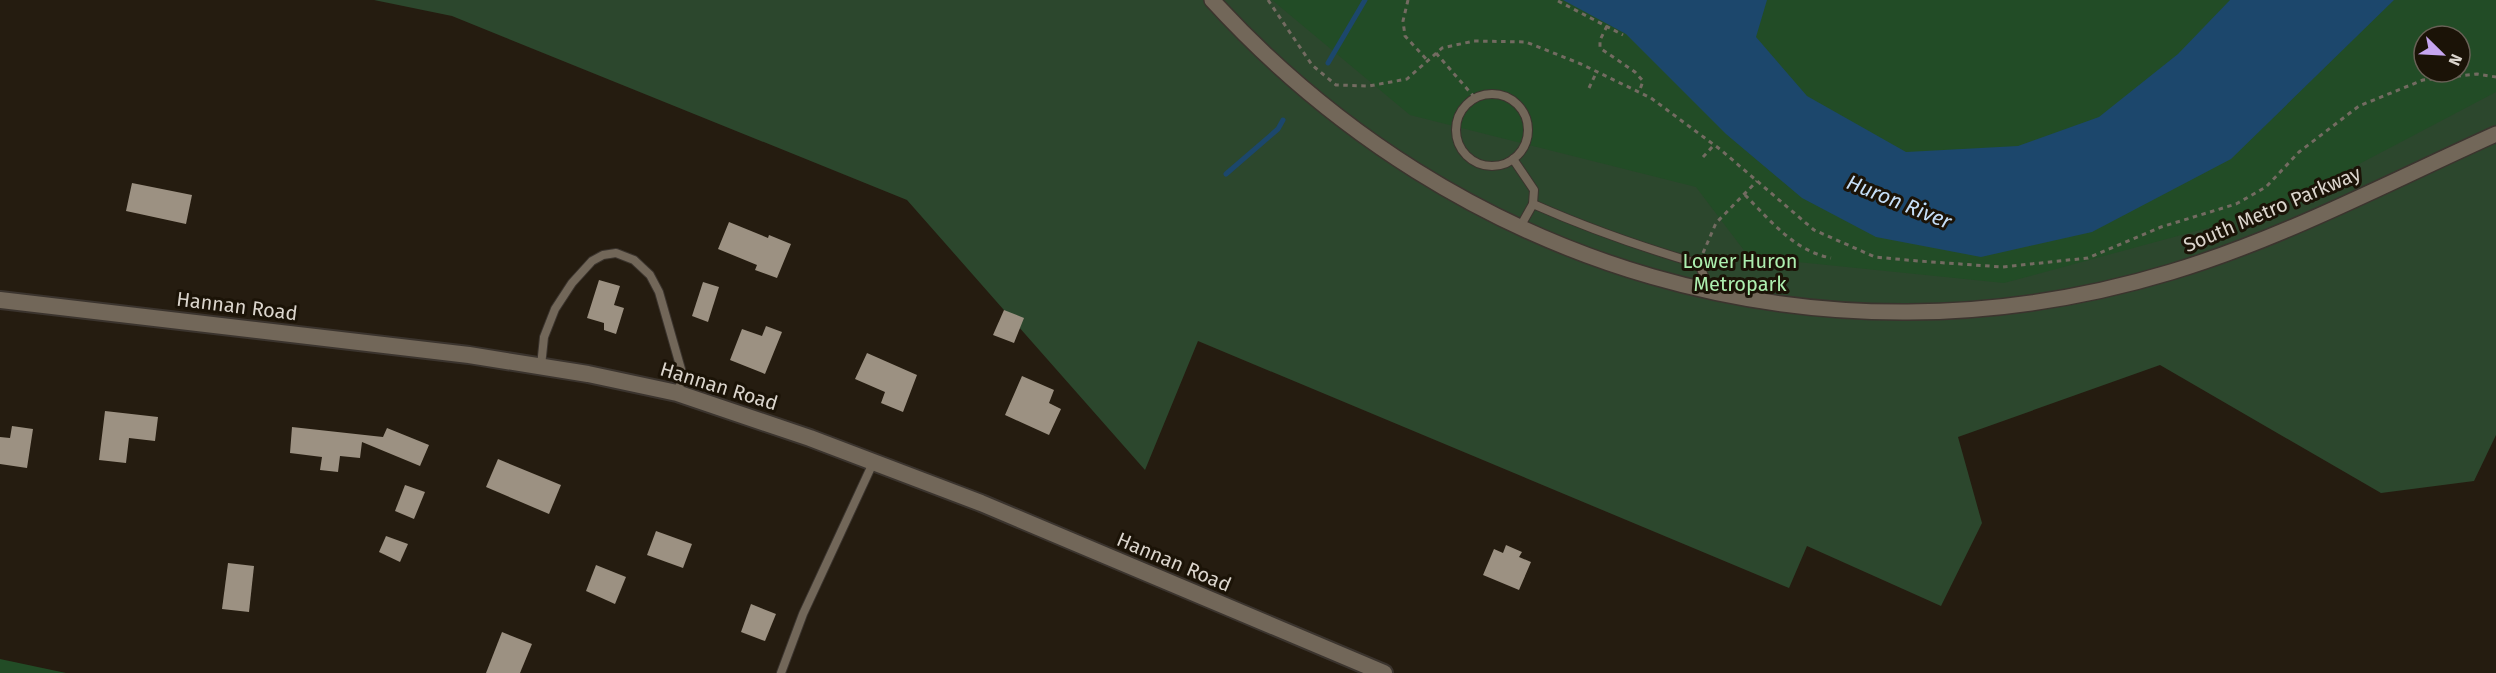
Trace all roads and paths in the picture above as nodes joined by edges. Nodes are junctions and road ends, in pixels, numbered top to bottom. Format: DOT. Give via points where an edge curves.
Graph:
graph roads {
  1 [pos="1212,0"];
  2 [pos="1268,0"];
  3 [pos="1408,0"];
  4 [pos="1558,1"];
  5 [pos="1606,26"];
  6 [pos="1623,35"];
  7 [pos="1436,54"];
  8 [pos="1428,61"];
  9 [pos="1596,71"];
  10 [pos="2496,77"];
  11 [pos="1589,88"];
  12 [pos="1639,92"];
  13 [pos="1475,98"];
  14 [pos="2496,134"];
  15 [pos="1714,145"];
  16 [pos="1703,157"];
  17 [pos="1513,159"];
  18 [pos="1757,181"];
  19 [pos="1745,195"];
  20 [pos="1533,204"];
  21 [pos="1519,229"];
  22 [pos="1831,258"];
  23 [pos="1699,264"];
  24 [pos="1711,293"];
  25 [pos="0,300"];
  26 [pos="541,366"];
  27 [pos="677,393"];
  28 [pos="873,461"];
  29 [pos="781,673"];
  30 [pos="1384,673"];
  1 -- 21 [label="street, South Metro Parkway" via="1305,92 1366,139 1453,195"];
  2 -- 8 [label="path" via="1312,65 1336,85 1369,86 1407,79"];
  3 -- 8 [label="path" via="1403,21 1405,36"];
  4 -- 5 [label="path"];
  5 -- 6 [label="path"];
  5 -- 12 [label="path" via="1600,48 1635,72 1642,81"];
  7 -- 8 [label="path"];
  7 -- 9 [label="path" via="1442,48 1474,41 1526,42"];
  7 -- 13 [label="path"];
  9 -- 11 [label="path"];
  9 -- 12 [label="path"];
  10 -- 18 [label="path" via="2476,74 2423,80 2359,106 2299,152 2266,188 2236,204 2161,227 2088,258 2002,267 1875,257 1814,230"];
  12 -- 15 [label="path"];
  13 -- 17 [label="lane" via="1494,93 1523,110 1529,133"];
  13 -- 17 [label="lane" via="1458,117 1457,140 1462,151 1483,165 1496,166"];
  14 -- 24 [label="street, South Metro Parkway" via="2253,243 2168,273 2071,298 1981,309 1882,312 1793,306"];
  15 -- 16 [label="path"];
  15 -- 18 [label="path"];
  17 -- 20 [label="lane" via="1534,190"];
  18 -- 19 [label="path"];
  19 -- 22 [label="path" via="1790,239 1815,255"];
  19 -- 23 [label="path" via="1716,223"];
  20 -- 21 [label="lane"];
  20 -- 23 [label="lane" via="1639,247"];
  21 -- 24 [label="street, South Metro Parkway" via="1612,265"];
  23 -- 24 [label="lane"];
  25 -- 26 [label="street, Hannan Road"];
  26 -- 27 [label="street, Hannan Road"];
  26 -- 27 [label="lane" via="544,337 555,309 572,283 592,261 616,253 634,260 650,275 659,292 683,376"];
  27 -- 28 [label="street, Hannan Road"];
  28 -- 29 [label="lane" via="803,614"];
  28 -- 30 [label="street, Hannan Road"];
}
